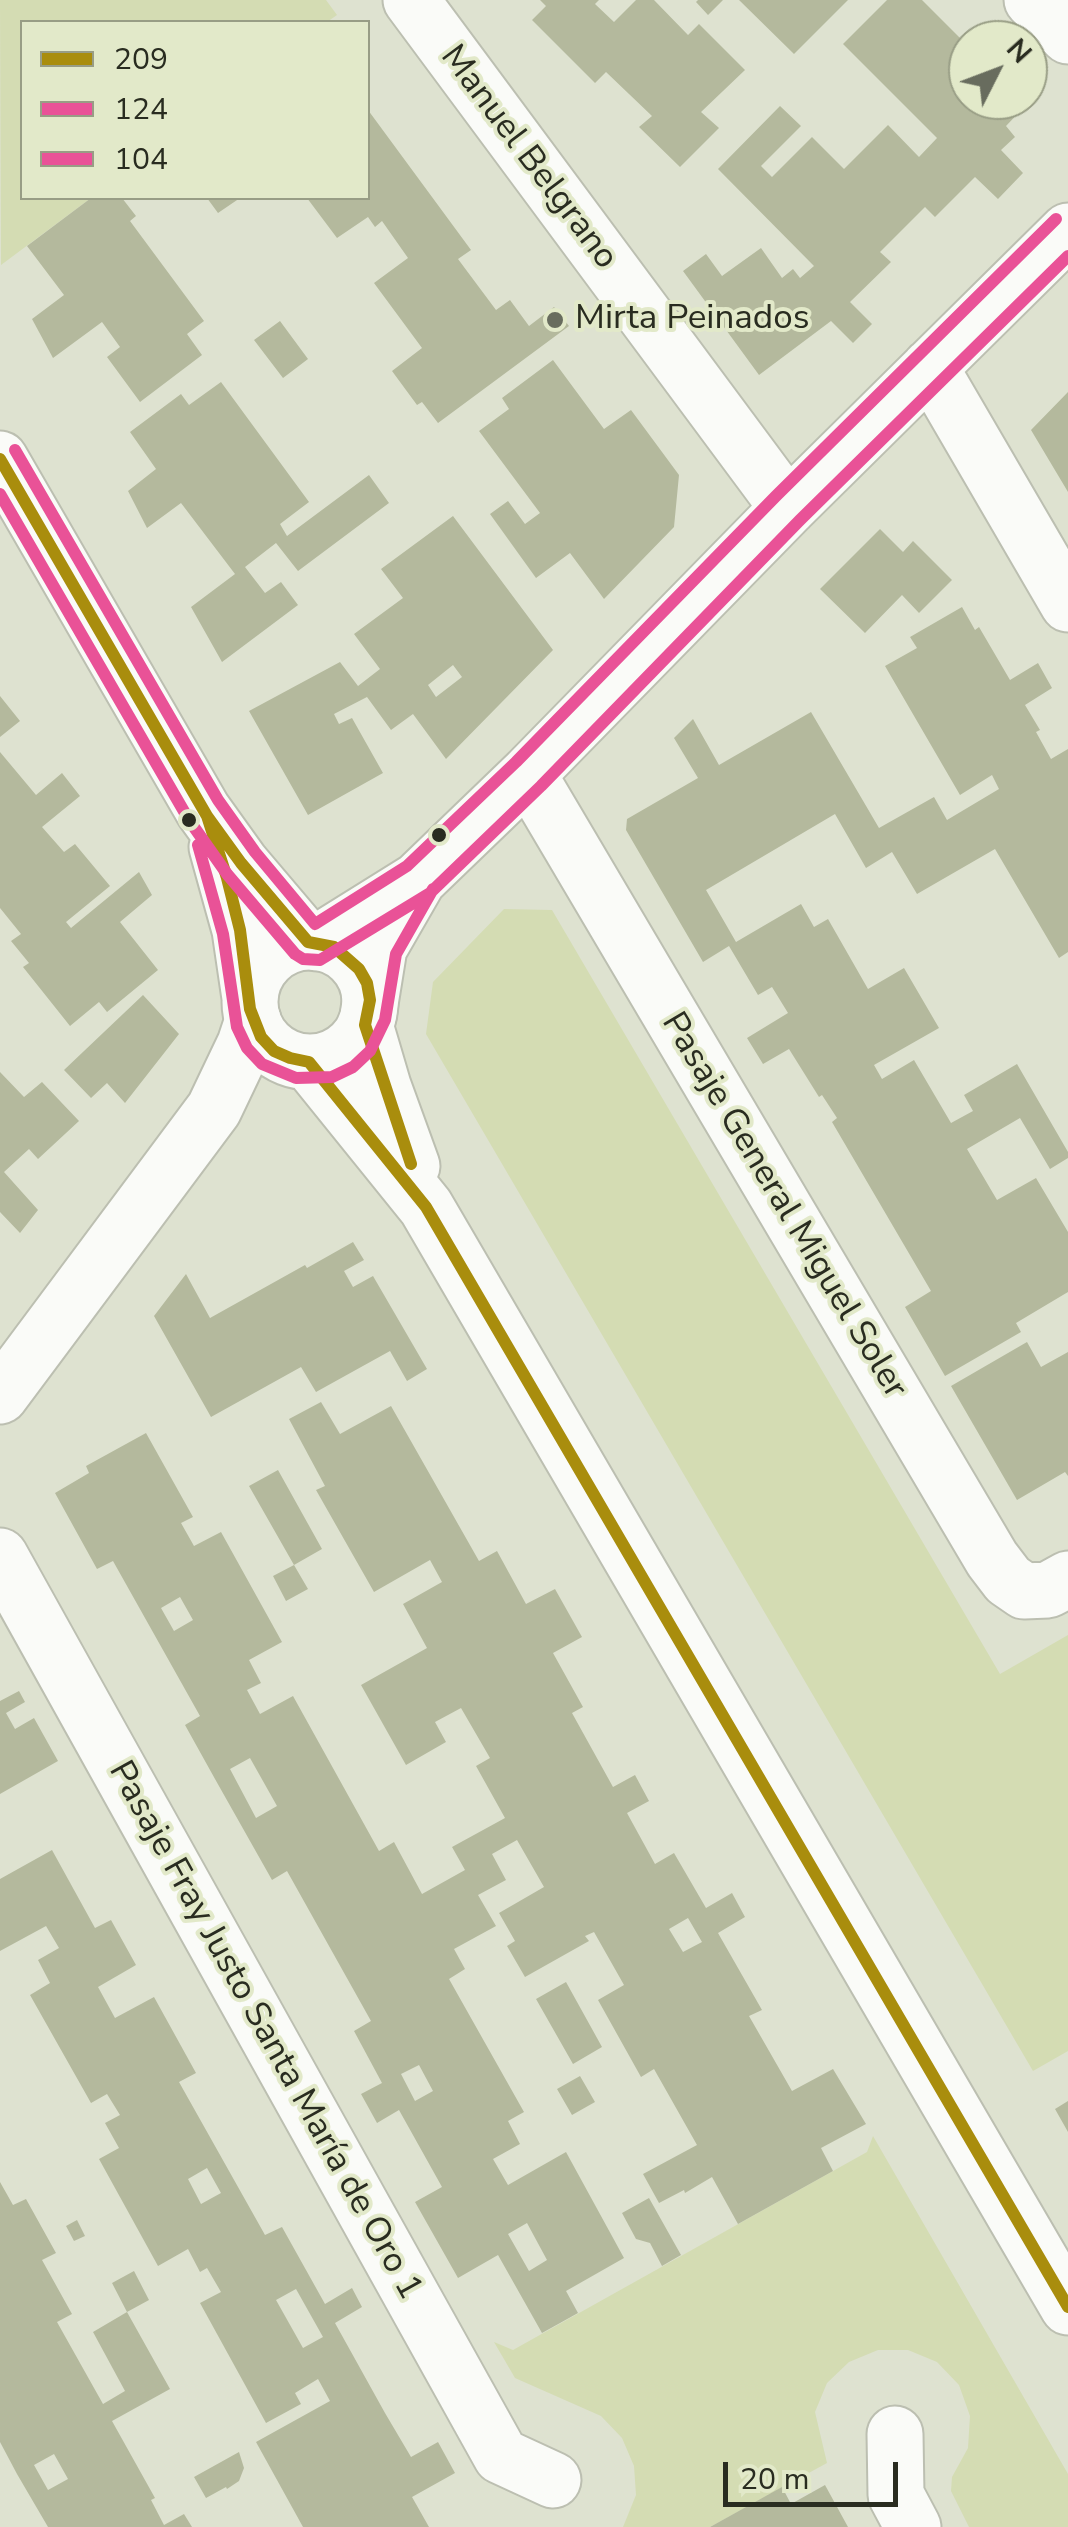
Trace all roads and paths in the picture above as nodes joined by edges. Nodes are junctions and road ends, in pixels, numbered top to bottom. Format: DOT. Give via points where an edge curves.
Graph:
graph roads {
  1 [pos="411,0"];
  2 [pos="1032,0"];
  3 [pos="1068,36"];
  4 [pos="1068,231"];
  5 [pos="930,367"];
  6 [pos="0,459"];
  7 [pos="788,508"];
  8 [pos="1068,604"];
  9 [pos="528,774"];
  10 [pos="207,816"];
  11 [pos="418,880"];
  12 [pos="312,942"];
  13 [pos="251,1009"];
  14 [pos="367,1021"];
  15 [pos="300,1060"];
  16 [pos="214,1109"];
  17 [pos="426,1207"];
  18 [pos="2,1389"];
  19 [pos="0,1556"];
  20 [pos="1068,1578"];
  21 [pos="1068,2307"];
  22 [pos="895,2434"];
  23 [pos="553,2480"];
  24 [pos="913,2527"];
  1 -- 7 [label="street, Manuel Belgrano"];
  2 -- 3 [label="street"];
  4 -- 5 [label="street"];
  5 -- 7 [label="street"];
  5 -- 8 [label="street"];
  6 -- 10 [label="street"];
  7 -- 9 [label="street"];
  9 -- 11 [label="street"];
  9 -- 20 [label="street, Pasaje General Miguel Soler" via="992,1559 1024,1591 1048,1590"];
  10 -- 12 [label="street"];
  10 -- 13 [label="street" via="240,930"];
  11 -- 12 [label="street"];
  11 -- 14 [label="street" via="380,948"];
  12 -- 13 [label="street" via="291,945 262,965"];
  12 -- 14 [label="street" via="334,947 359,969 370,1000"];
  13 -- 15 [label="street" via="274,1050"];
  13 -- 16 [label="street" via="245,1044"];
  14 -- 15 [label="street" via="343,1053"];
  14 -- 17 [label="street"];
  15 -- 16 [label="street" via="242,1086"];
  15 -- 17 [label="street"];
  16 -- 18 [label="street"];
  17 -- 21 [label="street"];
  19 -- 23 [label="street, Pasaje Fray Justo Santa María de Oro 1" via="501,2456"];
  22 -- 24 [label="street" via="896,2495"];
}
